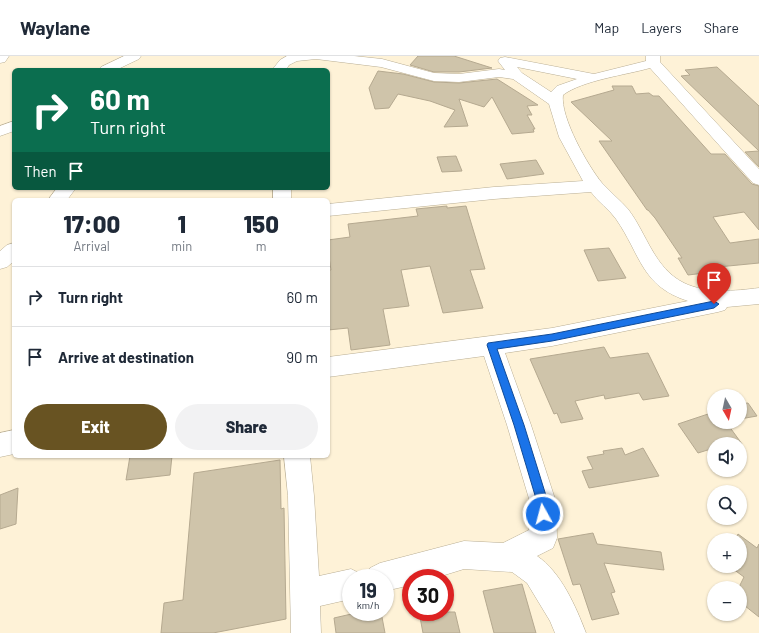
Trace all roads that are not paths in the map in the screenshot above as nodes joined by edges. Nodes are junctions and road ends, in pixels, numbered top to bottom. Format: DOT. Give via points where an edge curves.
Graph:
graph roads {
  1 [pos="2,56"];
  2 [pos="134,56"];
  3 [pos="312,56"];
  4 [pos="319,56"];
  5 [pos="0,59"];
  6 [pos="500,59"];
  7 [pos="653,59"];
  8 [pos="110,68"];
  9 [pos="280,68"];
  10 [pos="517,76"];
  11 [pos="593,78"];
  12 [pos="556,102"];
  13 [pos="12,127"];
  14 [pos="0,131"];
  15 [pos="759,179"];
  16 [pos="595,186"];
  17 [pos="65,190"];
  18 [pos="59,198"];
  19 [pos="330,210"];
  20 [pos="12,252"];
  21 [pos="0,262"];
  22 [pos="749,298"];
  23 [pos="491,345"];
  24 [pos="330,366"];
  25 [pos="12,442"];
  26 [pos="0,445"];
  27 [pos="297,458"];
  28 [pos="504,557"];
  29 [pos="394,575"];
  30 [pos="342,586"];
  31 [pos="306,594"];
  32 [pos="306,633"];
  33 [pos="571,633"];
  1 -- 5 [label="street"];
  2 -- 8 [label="street"];
  3 -- 9 [label="street" via="291,59"];
  4 -- 10 [label="street" via="382,63 434,77 459,78 499,73"];
  6 -- 10 [label="street"];
  6 -- 11 [label="street"];
  7 -- 11 [label="street"];
  7 -- 15 [label="street"];
  10 -- 12 [label="street"];
  11 -- 12 [label="street" via="560,91 555,97"];
  12 -- 16 [label="street" via="570,145"];
  13 -- 14 [label="street"];
  16 -- 19 [label="street"];
  16 -- 22 [label="street" via="621,213 650,264 668,282 696,296"];
  17 -- 18 [label="street"];
  20 -- 21 [label="street"];
  22 -- 23 [label="street" via="552,338"];
  23 -- 24 [label="street"];
  23 -- 28 [label="street" via="543,502 543,538"];
  25 -- 26 [label="street"];
  27 -- 31 [label="street"];
  28 -- 29 [label="street" via="464,555"];
  28 -- 33 [label="street" via="517,560 538,573 561,610"];
  30 -- 31 [label="street"];
  31 -- 32 [label="street"];
}
